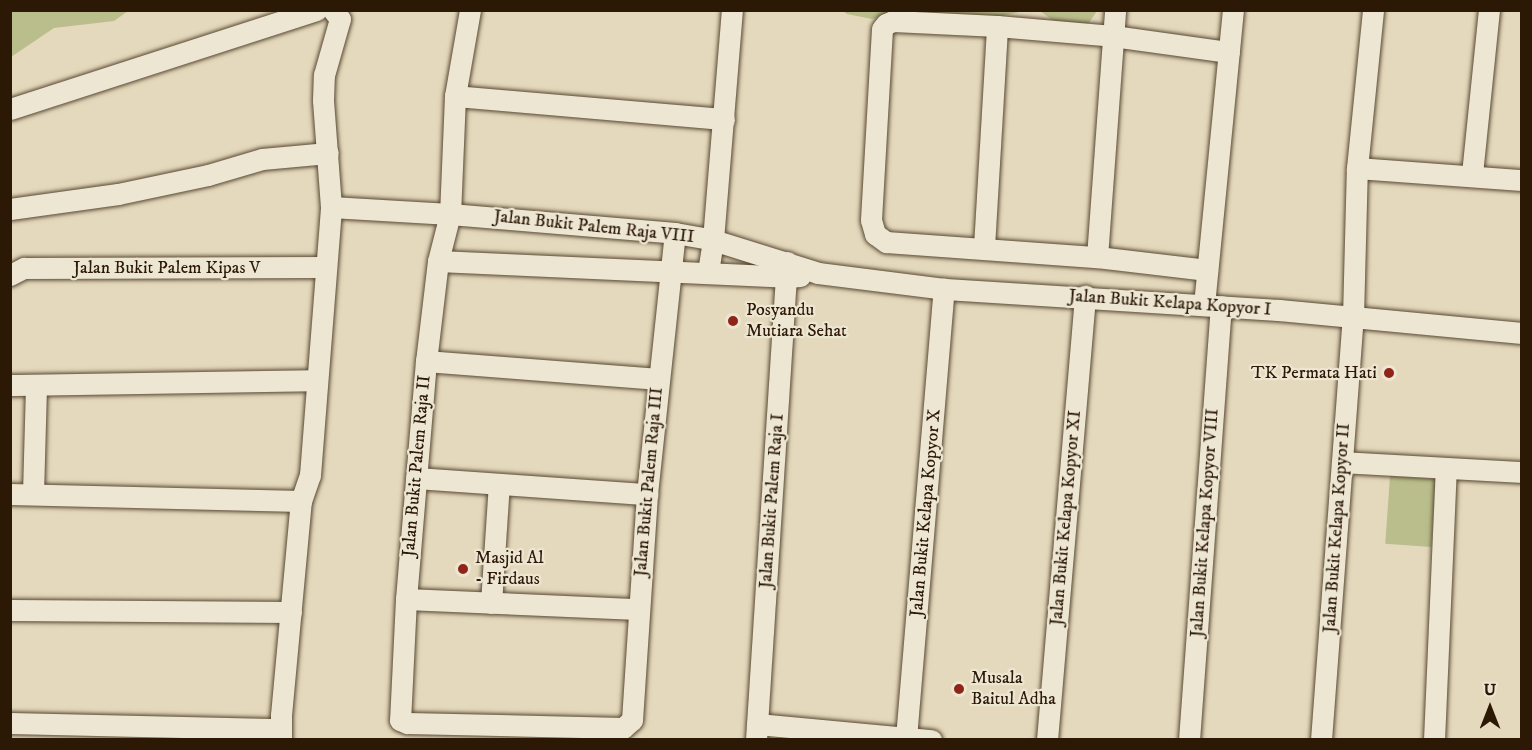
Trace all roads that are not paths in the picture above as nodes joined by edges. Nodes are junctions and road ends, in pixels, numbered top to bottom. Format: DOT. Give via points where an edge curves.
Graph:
graph roads {
  1 [pos="316,10"];
  2 [pos="333,10"];
  3 [pos="470,10"];
  4 [pos="732,10"];
  5 [pos="1115,10"];
  6 [pos="1233,10"];
  7 [pos="1373,10"];
  8 [pos="1489,10"];
  9 [pos="997,26"];
  10 [pos="1113,36"];
  11 [pos="1229,52"];
  12 [pos="455,96"];
  13 [pos="10,109"];
  14 [pos="724,119"];
  15 [pos="328,153"];
  16 [pos="1357,168"];
  17 [pos="1472,174"];
  18 [pos="1521,180"];
  19 [pos="331,207"];
  20 [pos="10,209"];
  21 [pos="450,213"];
  22 [pos="675,233"];
  23 [pos="713,240"];
  24 [pos="984,247"];
  25 [pos="1097,257"];
  26 [pos="438,261"];
  27 [pos="326,267"];
  28 [pos="670,270"];
  29 [pos="787,270"];
  30 [pos="1207,270"];
  31 [pos="708,272"];
  32 [pos="818,273"];
  33 [pos="10,275"];
  34 [pos="944,289"];
  35 [pos="1085,296"];
  36 [pos="1212,306"];
  37 [pos="1353,317"];
  38 [pos="1521,333"];
  39 [pos="426,361"];
  40 [pos="658,379"];
  41 [pos="317,380"];
  42 [pos="10,385"];
  43 [pos="36,385"];
  44 [pos="1342,462"];
  45 [pos="1446,468"];
  46 [pos="1521,471"];
  47 [pos="416,478"];
  48 [pos="499,484"];
  49 [pos="10,494"];
  50 [pos="33,494"];
  51 [pos="647,494"];
  52 [pos="301,501"];
  53 [pos="406,599"];
  54 [pos="490,603"];
  55 [pos="638,609"];
  56 [pos="10,610"];
  57 [pos="291,612"];
  58 [pos="10,723"];
  59 [pos="623,728"];
  60 [pos="756,732"];
  61 [pos="281,734"];
  62 [pos="906,738"];
  63 [pos="931,740"];
  64 [pos="1047,740"];
  65 [pos="1190,740"];
  66 [pos="1321,740"];
  67 [pos="1434,740"];
  1 -- 13 [label="street"];
  2 -- 15 [label="street" via="339,19 324,75"];
  3 -- 12 [label="street, Jalan Bukit Palem Raja II"];
  4 -- 14 [label="street"];
  5 -- 10 [label="street"];
  6 -- 11 [label="street, Jalan Bukit Kelapa Kopyor VIII"];
  7 -- 16 [label="street, Jalan Bukit Kelapa Kopyor II"];
  8 -- 17 [label="street"];
  9 -- 10 [label="street"];
  9 -- 24 [label="street"];
  9 -- 24 [label="street" via="893,21 882,29 871,220 875,234 886,242"];
  10 -- 11 [label="street"];
  10 -- 25 [label="street"];
  11 -- 30 [label="street, Jalan Bukit Kelapa Kopyor VIII"];
  12 -- 14 [label="street"];
  12 -- 21 [label="street, Jalan Bukit Palem Raja II"];
  14 -- 23 [label="street"];
  15 -- 19 [label="street"];
  15 -- 20 [label="street" via="262,159 118,194"];
  16 -- 17 [label="street"];
  16 -- 37 [label="street, Jalan Bukit Kelapa Kopyor II"];
  17 -- 18 [label="street"];
  19 -- 21 [label="street, Jalan Bukit Palem Raja VIII"];
  19 -- 27 [label="street"];
  21 -- 22 [label="street, Jalan Bukit Palem Raja VIII"];
  21 -- 26 [label="street, Jalan Bukit Palem Raja II"];
  22 -- 23 [label="street, Jalan Bukit Palem Raja VIII"];
  22 -- 28 [label="street, Jalan Bukit Palem Raja III"];
  23 -- 29 [label="street, Jalan Bukit Palem Raja VIII"];
  23 -- 31 [label="street"];
  24 -- 25 [label="street"];
  25 -- 30 [label="street"];
  26 -- 28 [label="street, Jalan Bukit Palem Raja VIII"];
  26 -- 39 [label="street, Jalan Bukit Palem Raja II"];
  27 -- 33 [label="street, Jalan Bukit Palem Kipas V" via="24,268"];
  27 -- 41 [label="street"];
  28 -- 31 [label="street, Jalan Bukit Palem Raja VIII"];
  28 -- 40 [label="street, Jalan Bukit Palem Raja III"];
  29 -- 31 [label="street, Jalan Bukit Palem Raja VIII"];
  29 -- 32 [label="street, Jalan Bukit Palem Raja VIII"];
  29 -- 60 [label="street, Jalan Bukit Palem Raja I"];
  30 -- 36 [label="street, Jalan Bukit Kelapa Kopyor VIII"];
  32 -- 34 [label="street, Jalan Bukit Kelapa Kopyor I"];
  34 -- 35 [label="street, Jalan Bukit Kelapa Kopyor I"];
  34 -- 62 [label="street, Jalan Bukit Kelapa Kopyor X"];
  35 -- 36 [label="street, Jalan Bukit Kelapa Kopyor I"];
  35 -- 64 [label="street, Jalan Bukit Kelapa Kopyor XI"];
  36 -- 37 [label="street, Jalan Bukit Kelapa Kopyor I"];
  36 -- 65 [label="street, Jalan Bukit Kelapa Kopyor VIII"];
  37 -- 38 [label="street, Jalan Bukit Kelapa Kopyor I"];
  37 -- 44 [label="street, Jalan Bukit Kelapa Kopyor II"];
  39 -- 40 [label="street"];
  39 -- 47 [label="street, Jalan Bukit Palem Raja II"];
  40 -- 51 [label="street, Jalan Bukit Palem Raja III"];
  41 -- 43 [label="street"];
  41 -- 52 [label="street" via="310,475"];
  42 -- 43 [label="street"];
  43 -- 50 [label="street"];
  44 -- 45 [label="street"];
  44 -- 66 [label="street, Jalan Bukit Kelapa Kopyor II"];
  45 -- 46 [label="street"];
  45 -- 67 [label="street"];
  47 -- 48 [label="street"];
  47 -- 53 [label="street, Jalan Bukit Palem Raja II"];
  48 -- 51 [label="street"];
  48 -- 54 [label="street"];
  49 -- 50 [label="street"];
  50 -- 52 [label="street"];
  51 -- 55 [label="street, Jalan Bukit Palem Raja III"];
  52 -- 57 [label="street"];
  53 -- 54 [label="street"];
  53 -- 59 [label="street, Jalan Bukit Palem Raja II" via="400,720"];
  54 -- 55 [label="street"];
  55 -- 59 [label="street, Jalan Bukit Palem Raja III" via="632,720"];
  56 -- 57 [label="street"];
  57 -- 61 [label="street"];
  58 -- 61 [label="street"];
  60 -- 62 [label="street"];
  62 -- 63 [label="street"];
}
